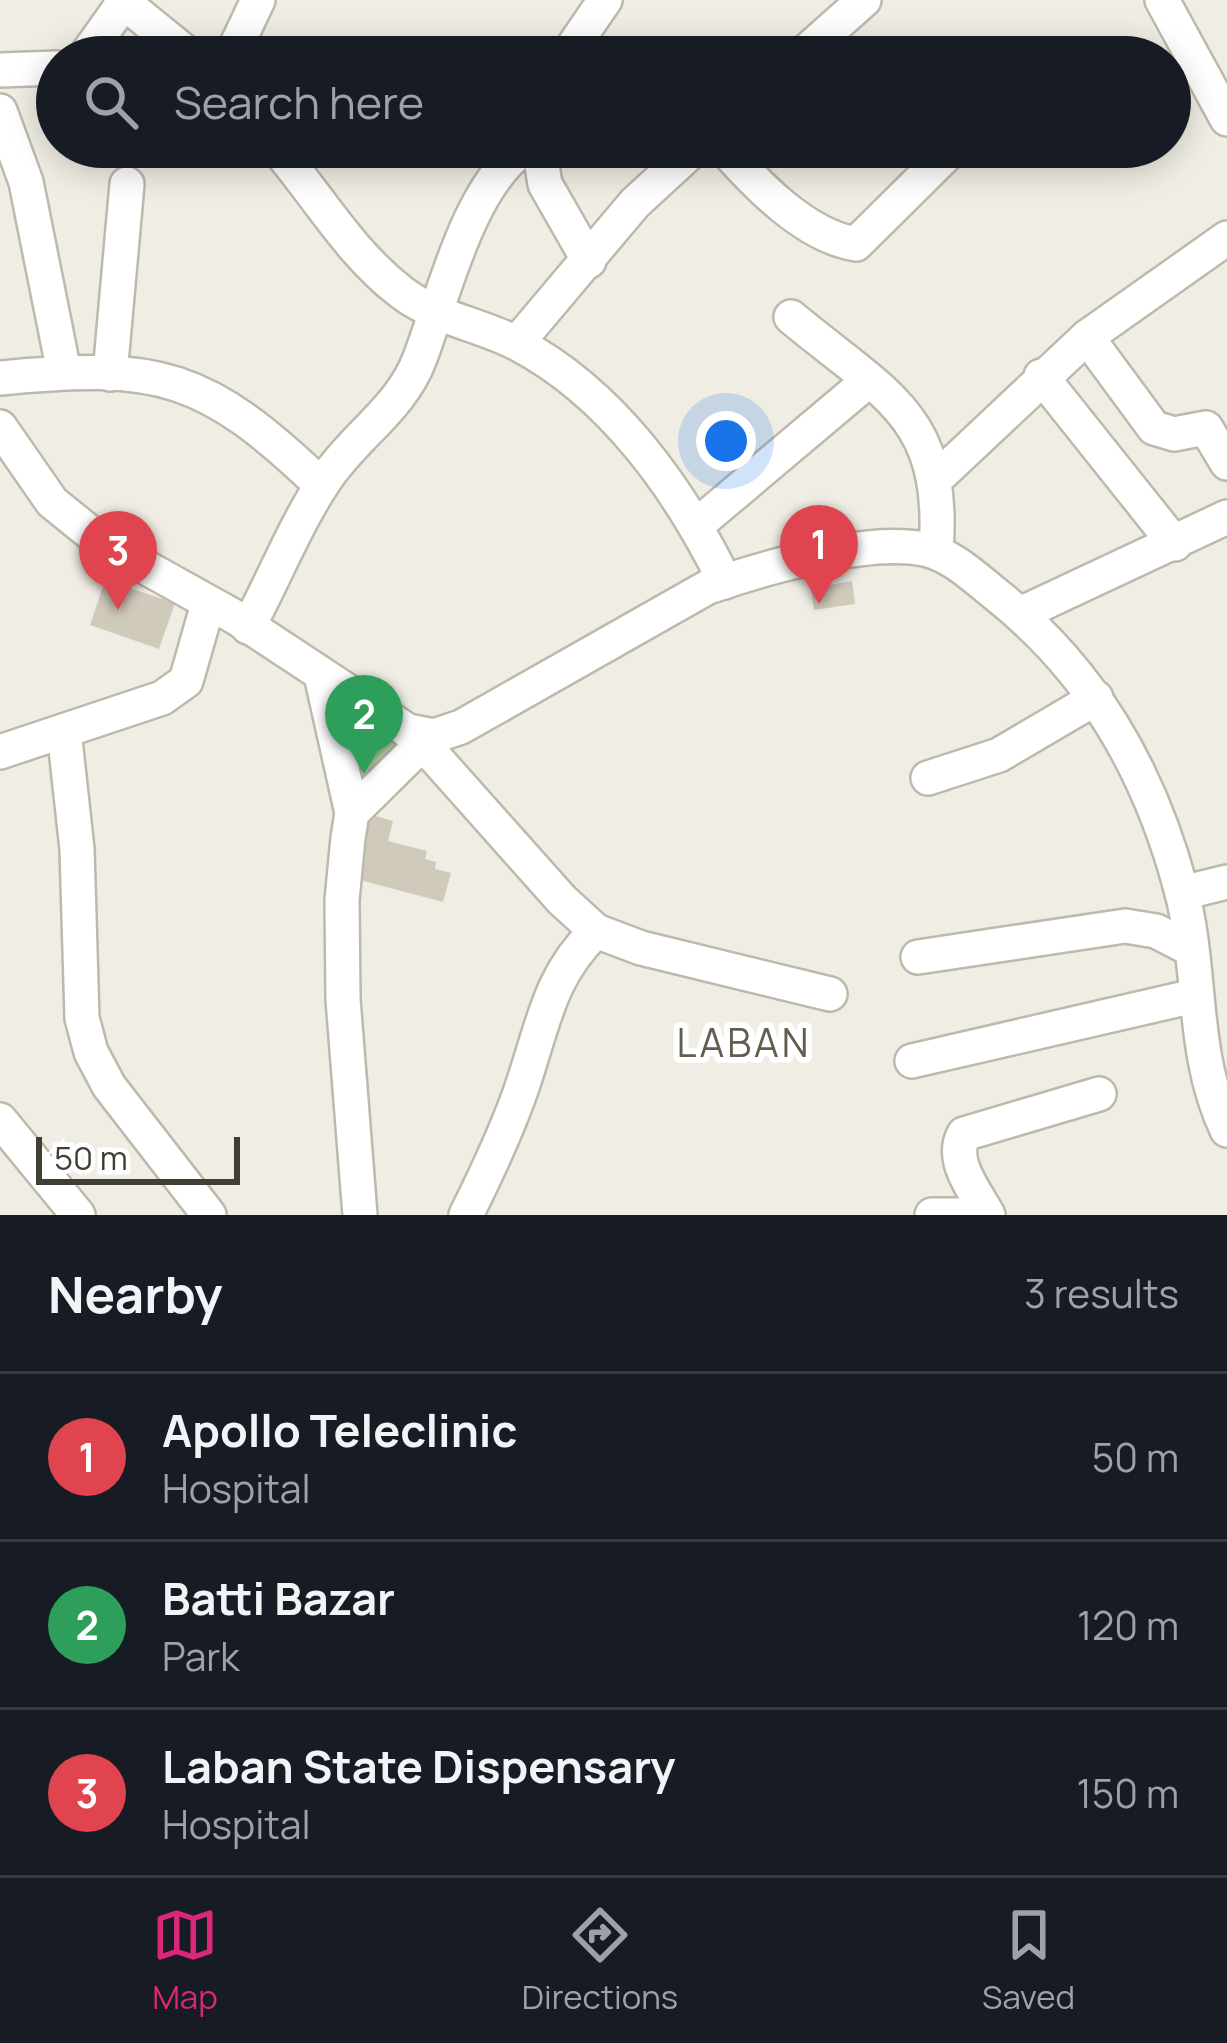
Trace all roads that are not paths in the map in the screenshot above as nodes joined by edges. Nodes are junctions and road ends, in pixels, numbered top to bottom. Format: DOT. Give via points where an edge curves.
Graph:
graph roads {
  1 [pos="258,0"];
  2 [pos="605,0"];
  3 [pos="864,0"];
  4 [pos="1162,0"];
  5 [pos="123,1"];
  6 [pos="100,36"];
  7 [pos="166,36"];
  8 [pos="241,36"];
  9 [pos="580,36"];
  10 [pos="824,36"];
  11 [pos="1182,36"];
  12 [pos="1191,53"];
  13 [pos="36,69"];
  14 [pos="0,70"];
  15 [pos="0,111"];
  16 [pos="1227,119"];
  17 [pos="292,168"];
  18 [pos="502,168"];
  19 [pos="542,168"];
  20 [pos="673,168"];
  21 [pos="745,168"];
  22 [pos="933,168"];
  23 [pos="127,184"];
  24 [pos="1227,238"];
  25 [pos="589,260"];
  26 [pos="434,310"];
  27 [pos="791,317"];
  28 [pos="1087,337"];
  29 [pos="517,343"];
  30 [pos="64,372"];
  31 [pos="110,374"];
  32 [pos="1041,376"];
  33 [pos="0,378"];
  34 [pos="868,381"];
  35 [pos="0,427"];
  36 [pos="1227,463"];
  37 [pos="937,478"];
  38 [pos="321,485"];
  39 [pos="1227,517"];
  40 [pos="697,525"];
  41 [pos="1175,544"];
  42 [pos="935,552"];
  43 [pos="725,582"];
  44 [pos="208,604"];
  45 [pos="1020,614"];
  46 [pos="248,626"];
  47 [pos="321,675"];
  48 [pos="1096,698"];
  49 [pos="64,731"];
  50 [pos="427,741"];
  51 [pos="0,752"];
  52 [pos="928,778"];
  53 [pos="352,813"];
  54 [pos="1227,882"];
  55 [pos="1182,893"];
  56 [pos="596,931"];
  57 [pos="1189,948"];
  58 [pos="918,958"];
  59 [pos="830,994"];
  60 [pos="1194,995"];
  61 [pos="912,1061"];
  62 [pos="1100,1094"];
  63 [pos="0,1120"];
  64 [pos="1227,1130"];
  65 [pos="78,1215"];
  66 [pos="209,1215"];
  67 [pos="360,1215"];
  68 [pos="466,1215"];
  69 [pos="932,1215"];
  70 [pos="962,1215"];
  71 [pos="988,1215"];
  1 -- 8 [label="street"];
  2 -- 9 [label="street"];
  3 -- 10 [label="street"];
  4 -- 11 [label="street"];
  5 -- 6 [label="street"];
  5 -- 7 [label="street"];
  12 -- 16 [label="street"];
  13 -- 14 [label="street"];
  15 -- 30 [label="street" via="26,182"];
  17 -- 26 [label="street" via="356,253"];
  18 -- 26 [label="street"];
  19 -- 25 [label="street"];
  20 -- 25 [label="street"];
  21 -- 22 [label="street" via="786,207 856,244"];
  23 -- 31 [label="street"];
  24 -- 28 [label="street"];
  25 -- 29 [label="street"];
  26 -- 29 [label="street"];
  26 -- 38 [label="street" via="403,397"];
  27 -- 34 [label="street"];
  28 -- 32 [label="street"];
  28 -- 36 [label="street" via="1154,428 1206,428"];
  29 -- 40 [label="street" via="578,385 638,446"];
  30 -- 31 [label="street"];
  30 -- 33 [label="street"];
  31 -- 38 [label="street" via="160,377 209,394 244,414"];
  32 -- 37 [label="street"];
  32 -- 41 [label="street"];
  34 -- 37 [label="street" via="923,438"];
  34 -- 40 [label="street"];
  35 -- 44 [label="street" via="73,521"];
  37 -- 42 [label="street"];
  38 -- 46 [label="street"];
  39 -- 41 [label="street"];
  40 -- 43 [label="street"];
  41 -- 45 [label="street"];
  42 -- 43 [label="street" via="858,552"];
  42 -- 45 [label="street"];
  43 -- 50 [label="street"];
  44 -- 46 [label="street"];
  44 -- 49 [label="street" via="186,681 162,698"];
  45 -- 48 [label="street"];
  46 -- 47 [label="street"];
  47 -- 50 [label="street"];
  47 -- 53 [label="street"];
  48 -- 52 [label="street" via="999,755"];
  48 -- 55 [label="street" via="1151,797"];
  49 -- 51 [label="street"];
  49 -- 66 [label="street" via="82,1018 91,1052"];
  50 -- 53 [label="street"];
  50 -- 56 [label="street"];
  53 -- 67 [label="street" via="343,959"];
  54 -- 55 [label="street"];
  55 -- 57 [label="street"];
  56 -- 59 [label="street"];
  56 -- 68 [label="street" via="550,988 524,1081"];
  57 -- 58 [label="street" via="1125,926"];
  57 -- 60 [label="street"];
  60 -- 61 [label="street"];
  60 -- 64 [label="street" via="1202,1060"];
  62 -- 71 [label="street" via="964,1134 960,1161"];
  63 -- 65 [label="street"];
  69 -- 70 [label="street"];
}
